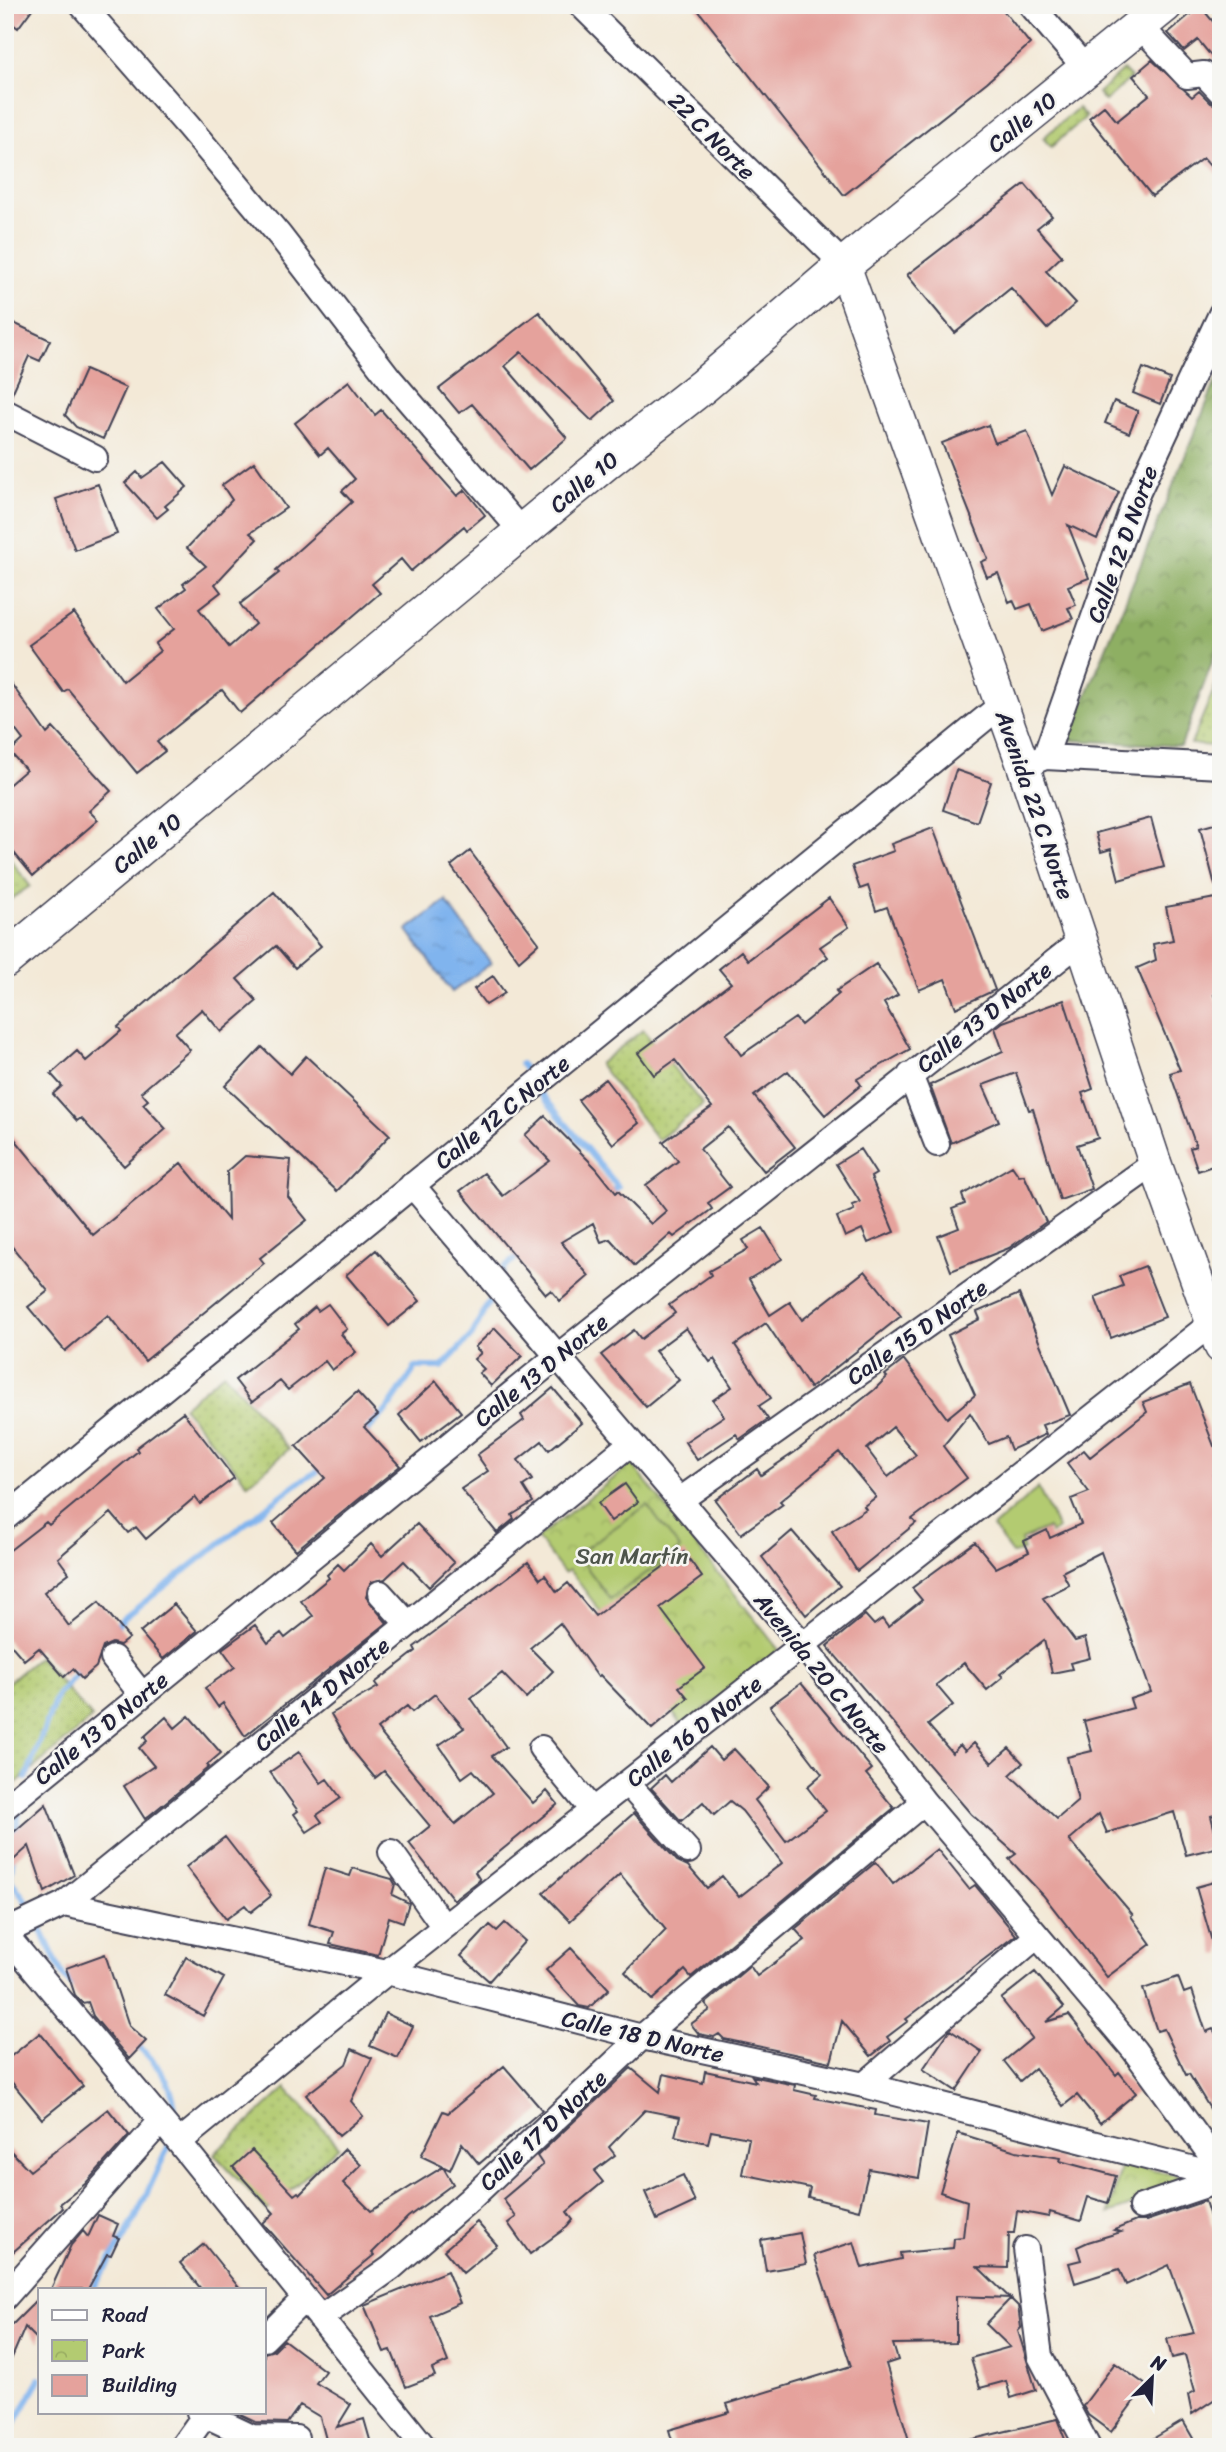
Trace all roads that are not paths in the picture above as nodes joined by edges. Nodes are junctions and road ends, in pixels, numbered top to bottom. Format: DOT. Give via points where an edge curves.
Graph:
graph roads {
  1 [pos="82,5"];
  2 [pos="581,5"];
  3 [pos="1031,5"];
  4 [pos="1153,16"];
  5 [pos="1087,70"];
  6 [pos="1221,92"];
  7 [pos="844,265"];
  8 [pos="1221,314"];
  9 [pos="5,412"];
  10 [pos="95,458"];
  11 [pos="523,533"];
  12 [pos="1000,706"];
  13 [pos="1034,761"];
  14 [pos="1221,766"];
  15 [pos="1081,941"];
  16 [pos="5,960"];
  17 [pos="911,1075"];
  18 [pos="937,1144"];
  19 [pos="1155,1163"];
  20 [pos="412,1185"];
  21 [pos="1217,1335"];
  22 [pos="558,1356"];
  23 [pos="631,1443"];
  24 [pos="680,1500"];
  25 [pos="5,1518"];
  26 [pos="380,1593"];
  27 [pos="408,1624"];
  28 [pos="803,1645"];
  29 [pos="113,1658"];
  30 [pos="142,1695"];
  31 [pos="541,1748"];
  32 [pos="627,1783"];
  33 [pos="924,1802"];
  34 [pos="5,1807"];
  35 [pos="592,1810"];
  36 [pos="688,1851"];
  37 [pos="391,1852"];
  38 [pos="64,1904"];
  39 [pos="444,1927"];
  40 [pos="5,1933"];
  41 [pos="1037,1936"];
  42 [pos="387,1972"];
  43 [pos="642,2037"];
  44 [pos="864,2085"];
  45 [pos="170,2132"];
  46 [pos="1221,2169"];
  47 [pos="1221,2178"];
  48 [pos="1141,2207"];
  49 [pos="1026,2249"];
  50 [pos="5,2297"];
  51 [pos="304,2299"];
  52 [pos="320,2318"];
  53 [pos="266,2337"];
  54 [pos="203,2414"];
  55 [pos="208,2414"];
  56 [pos="296,2438"];
  57 [pos="182,2447"];
  58 [pos="424,2447"];
  59 [pos="1088,2447"];
  1 -- 11 [label="street" via="197,136 390,379"];
  2 -- 7 [label="street, 22 C Norte"];
  3 -- 5 [label="street"];
  4 -- 5 [label="main road, Calle 10"];
  4 -- 6 [label="street" via="1187,76 1204,74"];
  5 -- 7 [label="main road, Calle 10"];
  7 -- 11 [label="main road, Calle 10"];
  7 -- 12 [label="street, Avenida 22 C Norte"];
  8 -- 13 [label="street, Calle 12 D Norte" via="1137,494"];
  9 -- 10 [label="street"];
  11 -- 16 [label="main road, Calle 10"];
  12 -- 13 [label="street, Avenida 22 C Norte"];
  12 -- 20 [label="street, Calle 12 C Norte"];
  13 -- 14 [label="street"];
  13 -- 15 [label="street, Avenida 22 C Norte"];
  15 -- 17 [label="street, Calle 13 D Norte"];
  15 -- 19 [label="street, Avenida 22 C Norte"];
  17 -- 18 [label="street"];
  17 -- 22 [label="street, Calle 13 D Norte"];
  19 -- 21 [label="street, Avenida 22 C Norte"];
  19 -- 24 [label="street, Calle 15 D Norte"];
  20 -- 22 [label="street, Avenida 20 C Norte"];
  20 -- 25 [label="street, Calle 12 C Norte"];
  21 -- 28 [label="street, Calle 16 D Norte"];
  22 -- 23 [label="street, Avenida 20 C Norte"];
  22 -- 30 [label="street, Calle 13 D Norte"];
  23 -- 24 [label="street, Avenida 20 C Norte"];
  23 -- 27 [label="street, Calle 14 D Norte"];
  24 -- 28 [label="street, Avenida 20 C Norte"];
  26 -- 27 [label="street"];
  27 -- 38 [label="street, Calle 14 D Norte"];
  28 -- 32 [label="street, Calle 16 D Norte"];
  28 -- 33 [label="street, Avenida 20 C Norte"];
  29 -- 30 [label="street"];
  30 -- 34 [label="street, Calle 13 D Norte"];
  31 -- 35 [label="street"];
  32 -- 35 [label="street, Calle 16 D Norte"];
  32 -- 36 [label="street"];
  33 -- 41 [label="street, Avenida 20 C Norte"];
  33 -- 43 [label="street, Calle 17 D Norte"];
  35 -- 39 [label="street, Calle 16 D Norte"];
  37 -- 39 [label="street"];
  38 -- 40 [label="street, Calle 14 D Norte"];
  38 -- 42 [label="street, Calle 18 D Norte"];
  39 -- 42 [label="street, Calle 16 D Norte"];
  40 -- 45 [label="street"];
  41 -- 44 [label="street"];
  41 -- 46 [label="street, Avenida 20 C Norte" via="1134,2050"];
  42 -- 43 [label="street, Calle 18 D Norte"];
  42 -- 45 [label="street, Calle 16 D Norte"];
  43 -- 44 [label="street, Calle 18 D Norte"];
  43 -- 52 [label="street, Calle 17 D Norte" via="469,2200 391,2267"];
  44 -- 47 [label="street, Calle 18 D Norte"];
  45 -- 50 [label="street, Calle 16 D Norte"];
  45 -- 51 [label="street"];
  47 -- 48 [label="street"];
  49 -- 59 [label="street" via="1040,2356"];
  51 -- 52 [label="street"];
  51 -- 53 [label="street"];
  52 -- 58 [label="street"];
  54 -- 57 [label="street"];
  55 -- 56 [label="street" via="252,2437"];
}
